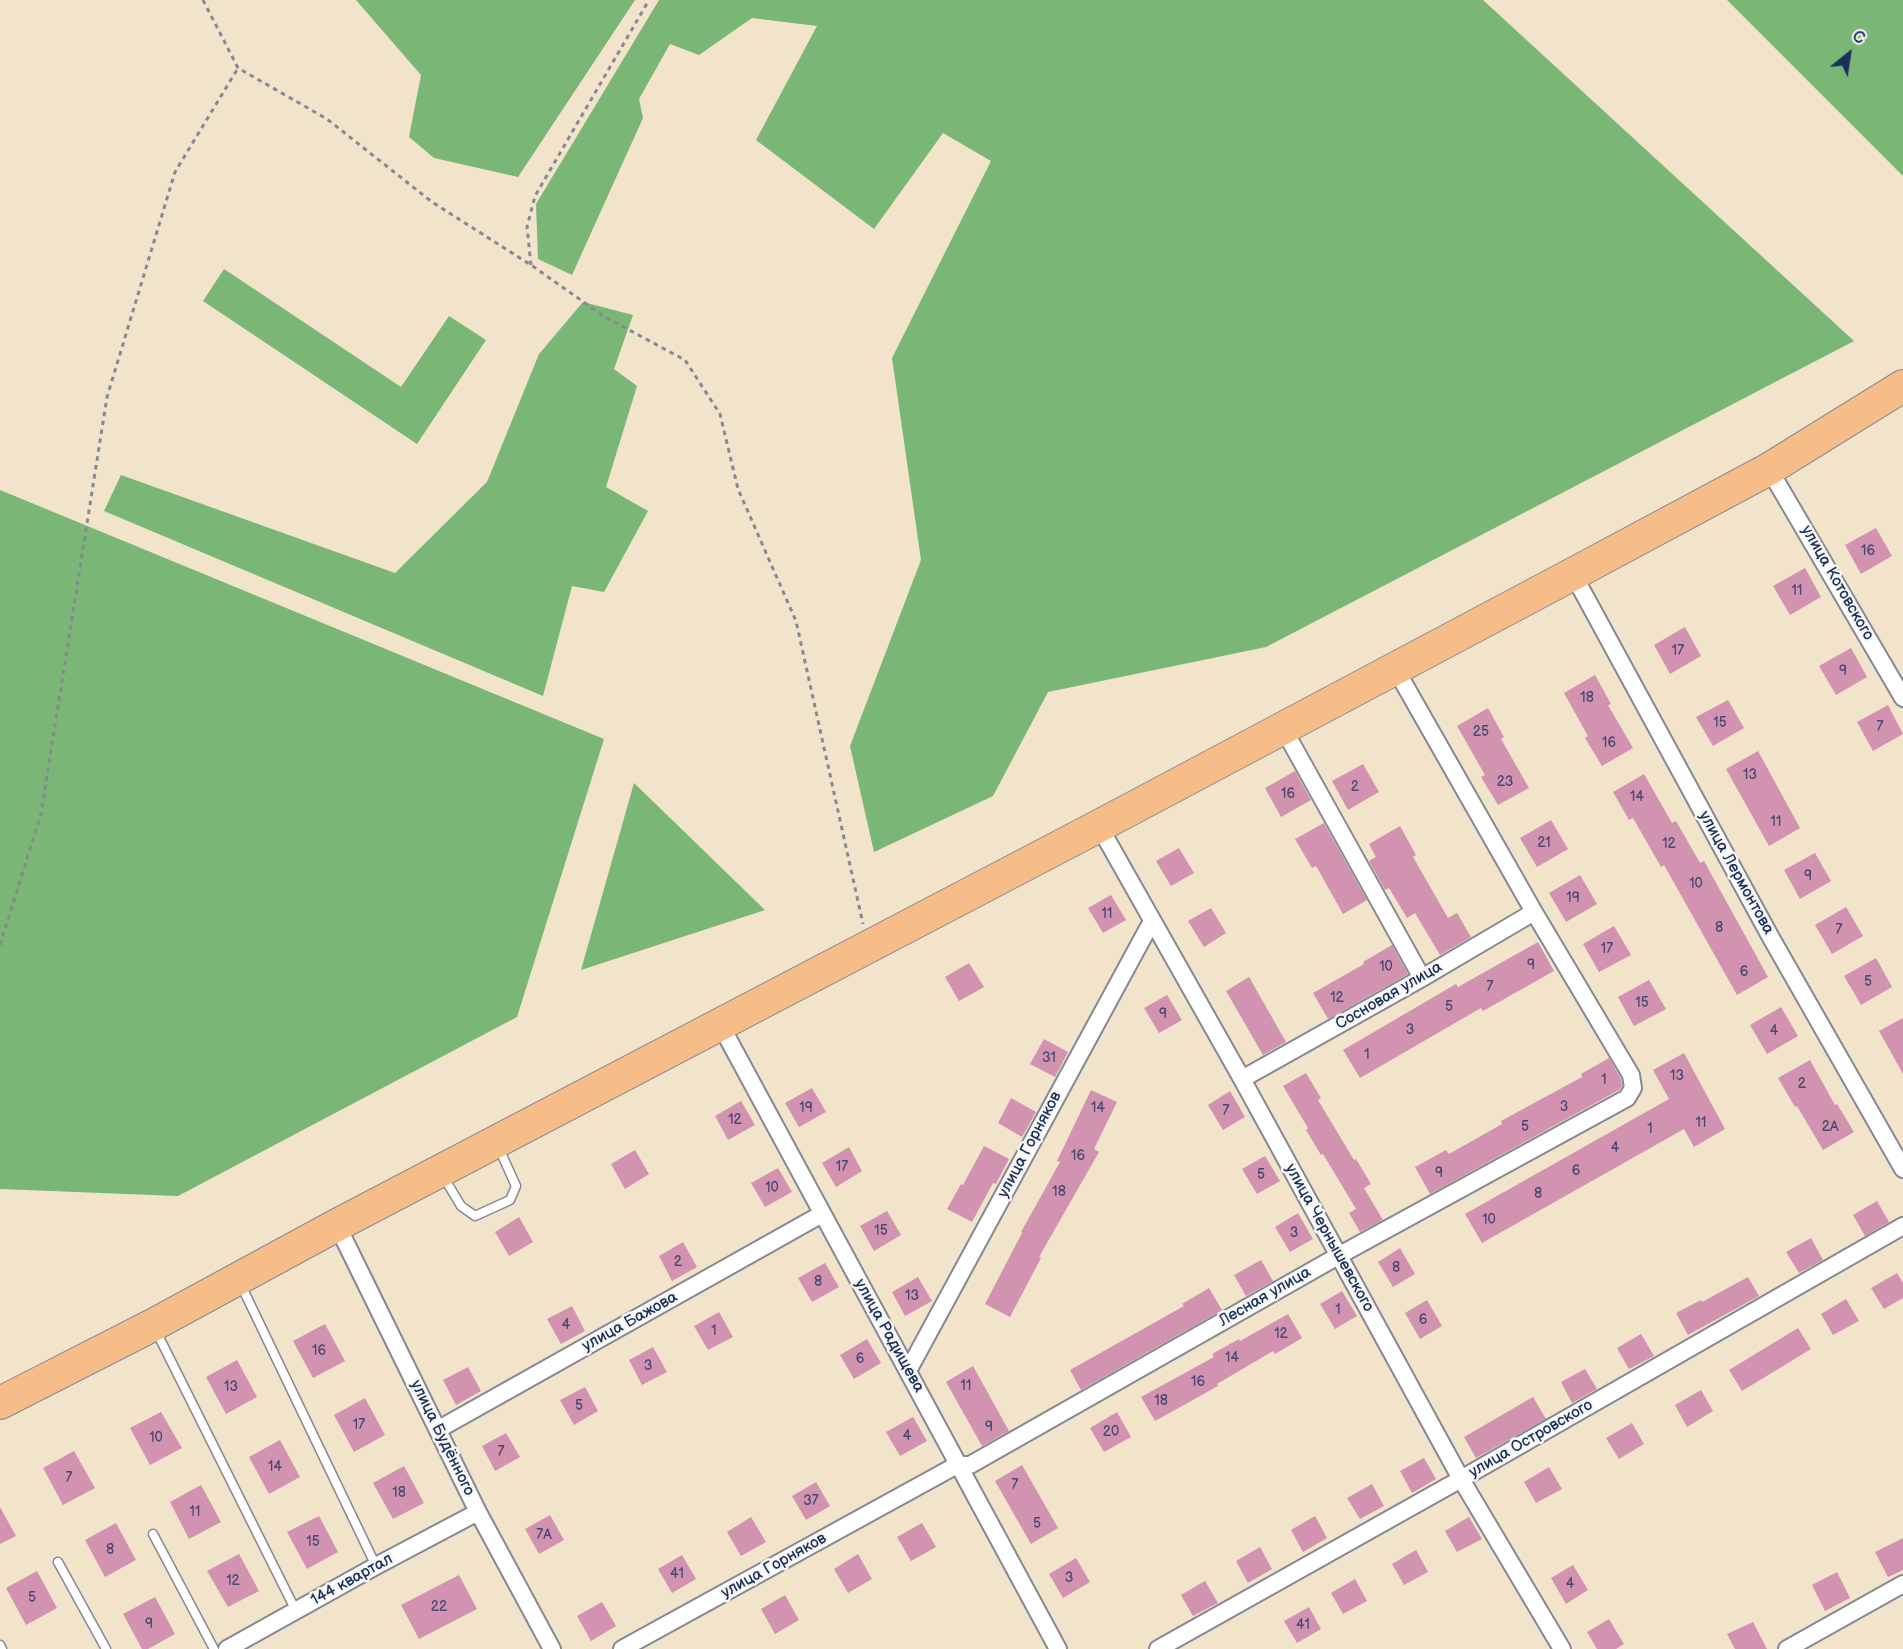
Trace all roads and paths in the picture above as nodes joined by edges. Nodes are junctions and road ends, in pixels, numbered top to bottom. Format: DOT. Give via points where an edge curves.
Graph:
graph roads {
  1 [pos="203,0"];
  2 [pos="649,0"];
  3 [pos="238,68"];
  4 [pos="531,264"];
  5 [pos="1903,386"];
  6 [pos="1769,469"];
  7 [pos="1573,574"];
  8 [pos="1395,668"];
  9 [pos="1903,698"];
  10 [pos="1283,728"];
  11 [pos="1099,826"];
  12 [pos="1534,912"];
  13 [pos="1152,921"];
  14 [pos="0,945"];
  15 [pos="868,946"];
  16 [pos="1422,978"];
  17 [pos="720,1023"];
  18 [pos="1242,1078"];
  19 [pos="496,1142"];
  20 [pos="1903,1169"];
  21 [pos="440,1171"];
  22 [pos="822,1214"];
  23 [pos="337,1225"];
  24 [pos="1903,1226"];
  25 [pos="1338,1256"];
  26 [pos="238,1280"];
  27 [pos="153,1325"];
  28 [pos="909,1369"];
  29 [pos="0,1403"];
  30 [pos="439,1429"];
  31 [pos="957,1465"];
  32 [pos="1461,1479"];
  33 [pos="478,1512"];
  34 [pos="153,1534"];
  35 [pos="58,1562"];
  36 [pos="376,1566"];
  37 [pos="1903,1584"];
  38 [pos="297,1611"];
  39 [pos="106,1649"];
  40 [pos="214,1649"];
  41 [pos="227,1649"];
  42 [pos="552,1649"];
  43 [pos="622,1649"];
  44 [pos="1058,1649"];
  45 [pos="1158,1649"];
  46 [pos="1562,1649"];
  47 [pos="1788,1649"];
  1 -- 3 [label="path"];
  2 -- 4 [label="path" via="535,196 527,227"];
  3 -- 4 [label="path" via="327,119 432,202"];
  3 -- 14 [label="path" via="175,172 107,397 41,814"];
  4 -- 15 [label="path" via="605,317 686,360 720,414 738,489 796,621"];
  5 -- 6 [label="highway"];
  6 -- 7 [label="highway"];
  6 -- 9 [label="street, улица Котовского"];
  7 -- 8 [label="highway"];
  7 -- 20 [label="street, улица Лермонтова" via="1770,936"];
  8 -- 10 [label="highway"];
  8 -- 12 [label="street"];
  10 -- 11 [label="highway"];
  10 -- 16 [label="street"];
  11 -- 13 [label="street, улица Чернышевского"];
  11 -- 15 [label="highway"];
  12 -- 16 [label="street, Сосновая улица"];
  12 -- 25 [label="street, Лесная улица" via="1631,1075 1633,1088 1627,1098"];
  13 -- 18 [label="street, улица Чернышевского"];
  13 -- 28 [label="street, улица Горняков"];
  15 -- 17 [label="highway"];
  16 -- 18 [label="street, Сосновая улица"];
  17 -- 19 [label="highway"];
  17 -- 22 [label="street, улица Радищева"];
  18 -- 25 [label="street, улица Чернышевского"];
  19 -- 21 [label="highway"];
  19 -- 21 [label="lane" via="516,1186 510,1200 475,1216 461,1206"];
  21 -- 23 [label="highway"];
  22 -- 28 [label="street, улица Радищева"];
  22 -- 30 [label="street, улица Бажова"];
  23 -- 26 [label="highway"];
  23 -- 30 [label="street, улица Будённого"];
  24 -- 32 [label="street, улица Островского"];
  25 -- 31 [label="street, Лесная улица" via="970,1465"];
  25 -- 32 [label="street, улица Чернышевского"];
  26 -- 27 [label="highway"];
  26 -- 36 [label="lane"];
  27 -- 29 [label="highway"];
  27 -- 38 [label="lane"];
  28 -- 31 [label="street, улица Радищева"];
  30 -- 33 [label="street, улица Будённого"];
  31 -- 43 [label="street, улица Горняков"];
  31 -- 44 [label="street, улица Радищева"];
  32 -- 45 [label="street, улица Островского"];
  32 -- 46 [label="street, улица Чернышевского"];
  33 -- 36 [label="street, 144 квартал"];
  33 -- 42 [label="street, улица Будённого"];
  34 -- 40 [label="lane"];
  35 -- 39 [label="lane"];
  36 -- 38 [label="street, 144 квартал"];
  37 -- 47 [label="street"];
  38 -- 41 [label="street, 144 квартал"];
}
